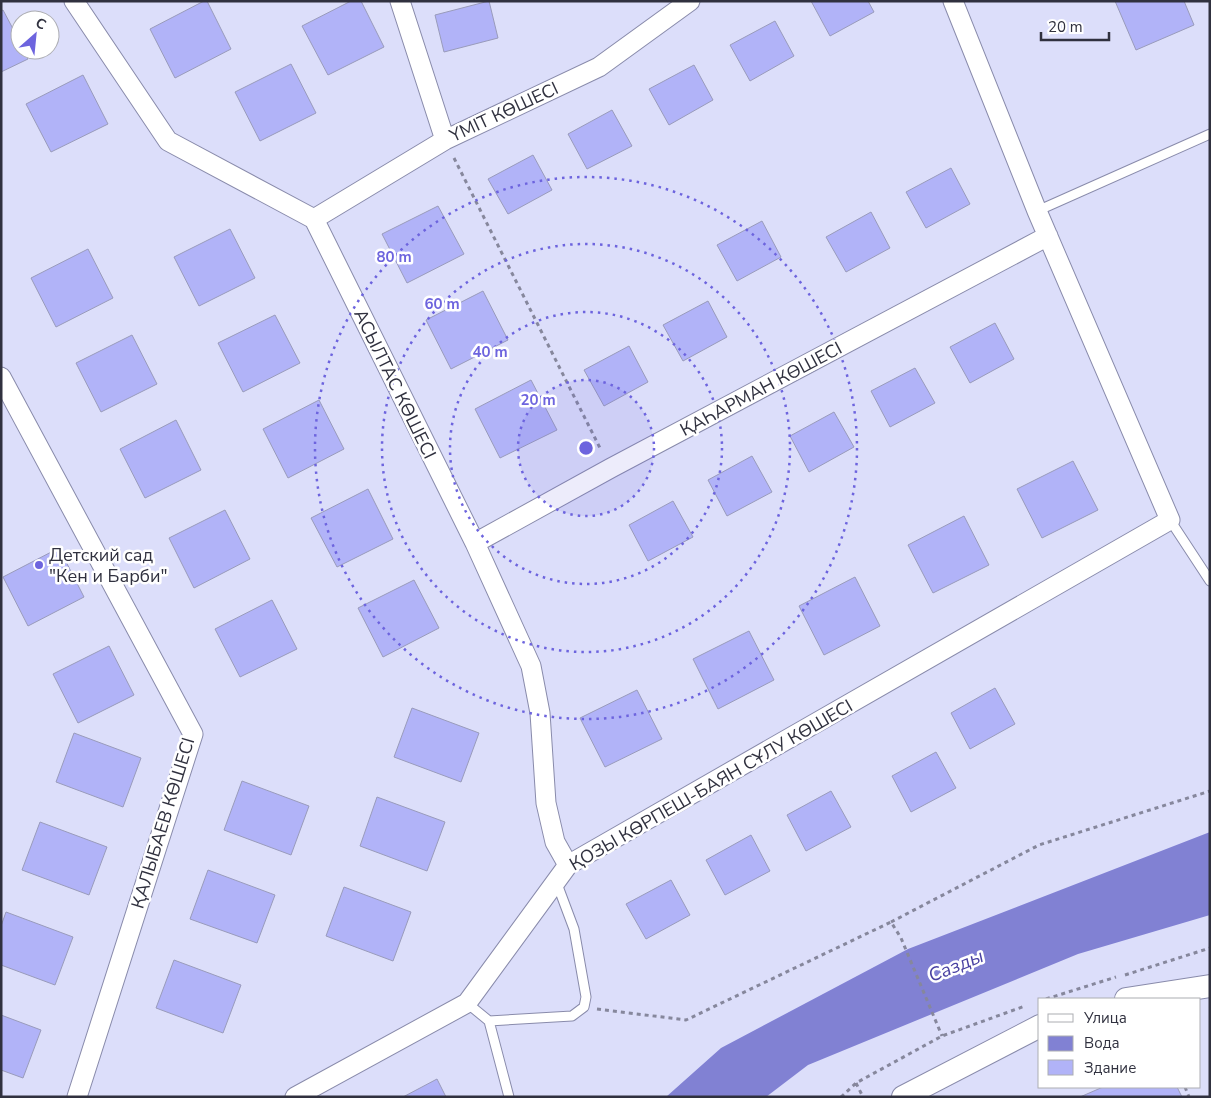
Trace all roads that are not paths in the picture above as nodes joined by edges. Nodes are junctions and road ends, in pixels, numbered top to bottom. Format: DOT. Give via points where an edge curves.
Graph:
graph roads {
  1 [pos="74,1"];
  2 [pos="400,1"];
  3 [pos="690,1"];
  4 [pos="953,1"];
  5 [pos="1210,134"];
  6 [pos="444,140"];
  7 [pos="1037,211"];
  8 [pos="314,219"];
  9 [pos="1048,236"];
  10 [pos="1,378"];
  11 [pos="1170,520"];
  12 [pos="475,544"];
  13 [pos="1210,581"];
  14 [pos="568,865"];
  15 [pos="556,880"];
  16 [pos="1210,986"];
  17 [pos="1132,998"];
  18 [pos="467,1003"];
  19 [pos="489,1021"];
  20 [pos="1038,1027"];
  21 [pos="77,1097"];
  22 [pos="295,1097"];
  23 [pos="510,1097"];
  24 [pos="903,1097"];
  1 -- 8 [label="street" via="168,141"];
  2 -- 6 [label="street"];
  3 -- 6 [label="street, ҮМІТ КӨШЕСІ" via="599,67"];
  4 -- 7 [label="street"];
  5 -- 7 [label="lane"];
  6 -- 8 [label="street, ҮМІТ КӨШЕСІ"];
  7 -- 9 [label="street"];
  8 -- 12 [label="street, АСЫЛТАС КӨШЕСІ"];
  9 -- 11 [label="street"];
  9 -- 12 [label="street, ҚАҺАРМАН КӨШЕСІ" via="611,468"];
  10 -- 21 [label="street, ҚАЛЫБАЕВ КӨШЕСІ" via="193,734"];
  11 -- 13 [label="lane"];
  11 -- 14 [label="street, ҚОЗЫ КӨРПЕШ-БАЯН СҰЛУ КӨШЕСІ"];
  12 -- 14 [label="street, АСЫЛТАС КӨШЕСІ" via="531,666 540,713 546,803 555,842"];
  14 -- 15 [label="street, ҚОЗЫ КӨРПЕШ-БАЯН СҰЛУ КӨШЕСІ"];
  15 -- 18 [label="street, ҚОЗЫ КӨРПЕШ-БАЯН СҰЛУ КӨШЕСІ"];
  15 -- 19 [label="lane" via="574,929 586,998 584,1008 572,1016"];
  16 -- 17 [label="street"];
  18 -- 19 [label="lane"];
  18 -- 22 [label="street, ҚОЗЫ КӨРПЕШ-БАЯН СҰЛУ КӨШЕСІ"];
  19 -- 23 [label="lane"];
  20 -- 24 [label="street"];
}
